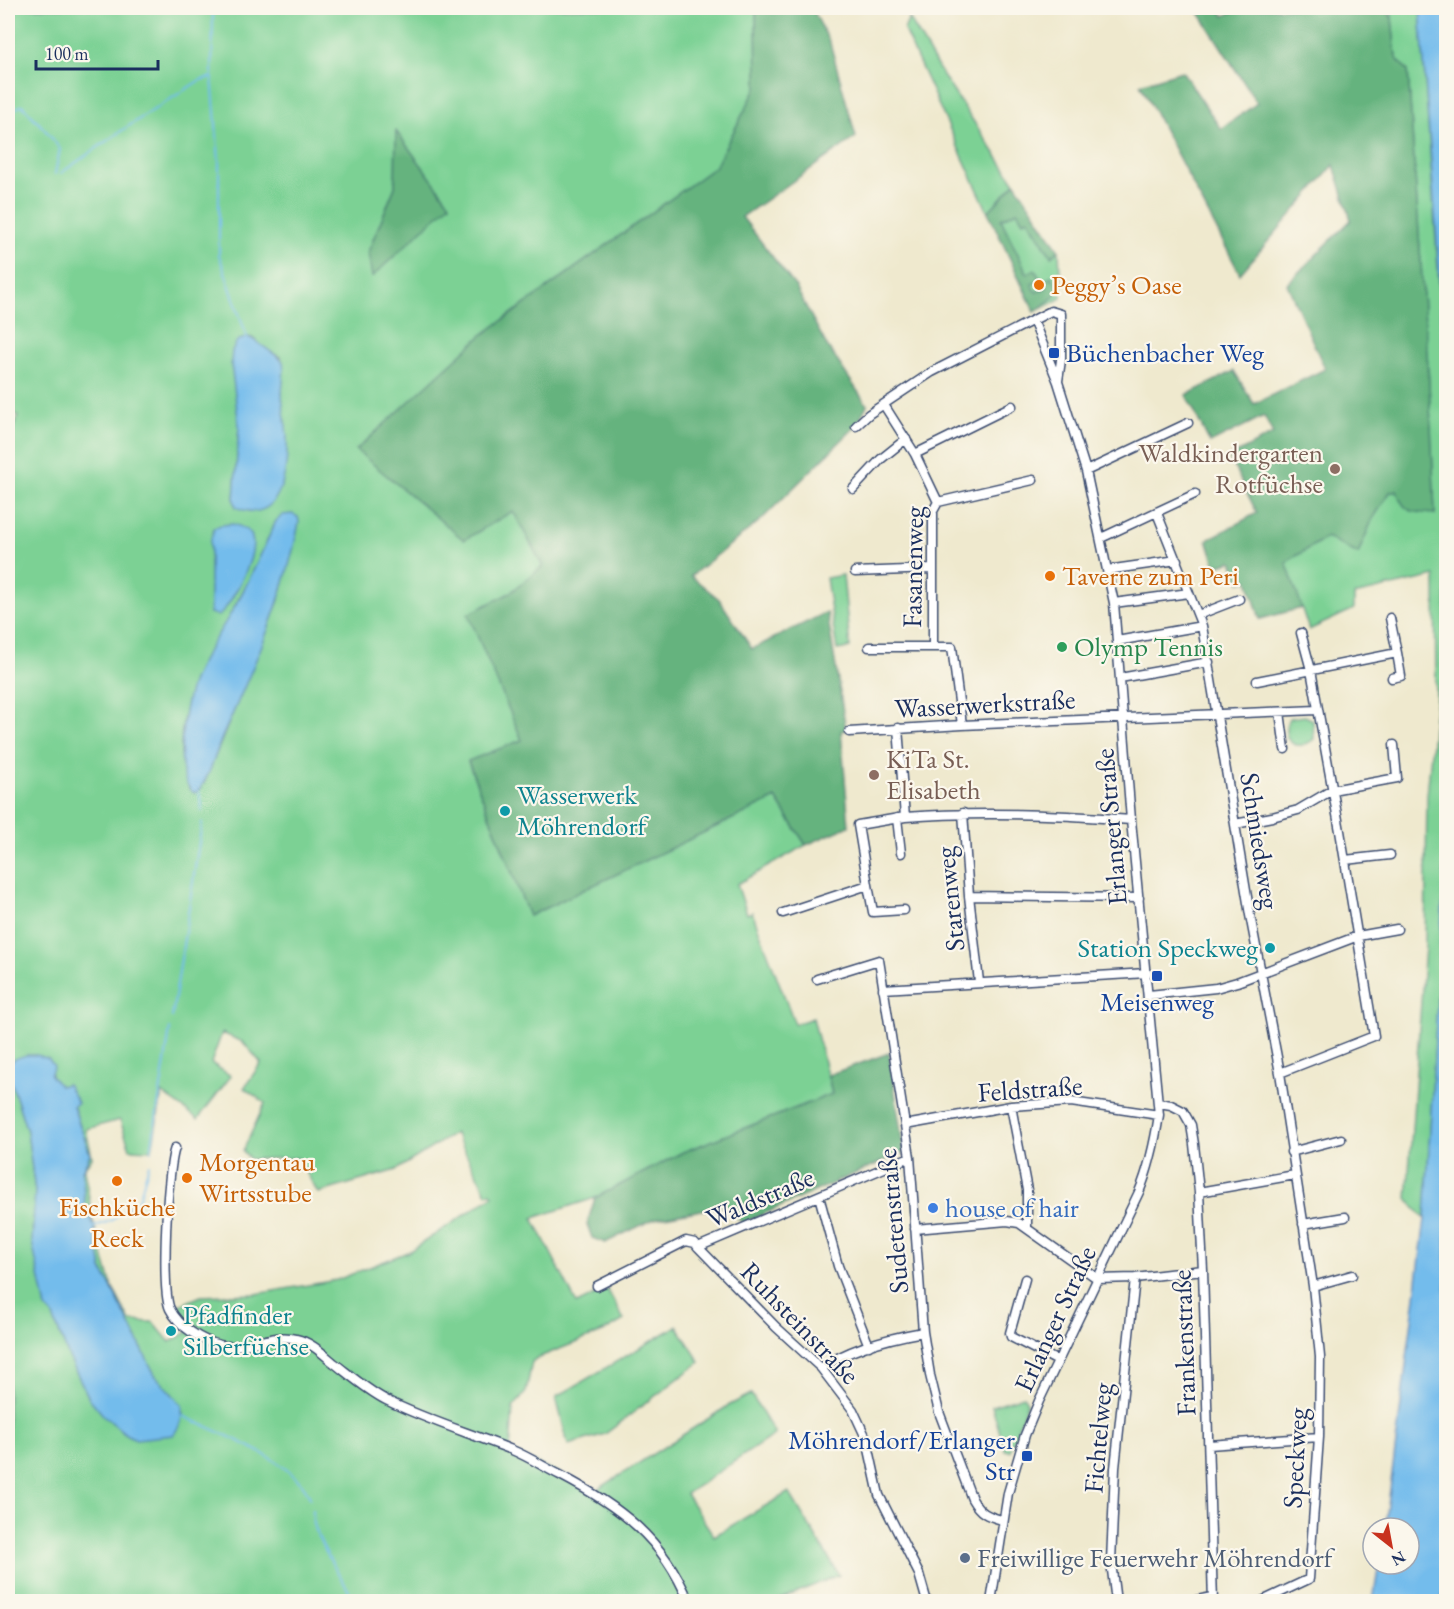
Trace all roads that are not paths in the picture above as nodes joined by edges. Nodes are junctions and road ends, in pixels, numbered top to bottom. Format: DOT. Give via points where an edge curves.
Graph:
graph roads {
  1 [pos="1032,320"];
  2 [pos="1058,382"];
  3 [pos="884,405"];
  4 [pos="1012,406"];
  5 [pos="1188,423"];
  6 [pos="856,426"];
  7 [pos="906,439"];
  8 [pos="915,454"];
  9 [pos="1086,471"];
  10 [pos="1033,480"];
  11 [pos="853,489"];
  12 [pos="1195,494"];
  13 [pos="938,502"];
  14 [pos="1157,513"];
  15 [pos="1101,538"];
  16 [pos="1178,560"];
  17 [pos="932,569"];
  18 [pos="1107,570"];
  19 [pos="855,572"];
  20 [pos="1189,593"];
  21 [pos="1239,599"];
  22 [pos="1114,603"];
  23 [pos="1198,615"];
  24 [pos="1390,618"];
  25 [pos="1202,626"];
  26 [pos="1301,633"];
  27 [pos="1118,641"];
  28 [pos="869,647"];
  29 [pos="933,647"];
  30 [pos="1397,653"];
  31 [pos="1209,662"];
  32 [pos="1311,670"];
  33 [pos="1120,678"];
  34 [pos="1392,678"];
  35 [pos="1257,681"];
  36 [pos="1317,710"];
  37 [pos="1280,712"];
  38 [pos="1218,715"];
  39 [pos="1122,718"];
  40 [pos="962,725"];
  41 [pos="898,728"];
  42 [pos="849,732"];
  43 [pos="1394,745"];
  44 [pos="1285,749"];
  45 [pos="1332,790"];
  46 [pos="963,813"];
  47 [pos="901,818"];
  48 [pos="1131,820"];
  49 [pos="1235,824"];
  50 [pos="901,853"];
  51 [pos="1390,855"];
  52 [pos="1345,860"];
  53 [pos="868,885"];
  54 [pos="969,896"];
  55 [pos="1139,898"];
  56 [pos="904,910"];
  57 [pos="783,913"];
  58 [pos="1397,929"];
  59 [pos="1358,936"];
  60 [pos="1146,973"];
  61 [pos="1262,974"];
  62 [pos="817,979"];
  63 [pos="980,982"];
  64 [pos="883,989"];
  65 [pos="1149,995"];
  66 [pos="1280,1073"];
  67 [pos="1159,1103"];
  68 [pos="1011,1106"];
  69 [pos="1159,1114"];
  70 [pos="904,1125"];
  71 [pos="1341,1139"];
  72 [pos="175,1148"];
  73 [pos="1291,1152"];
  74 [pos="910,1156"];
  75 [pos="1295,1175"];
  76 [pos="1199,1192"];
  77 [pos="819,1196"];
  78 [pos="1345,1217"];
  79 [pos="1303,1224"];
  80 [pos="1027,1227"];
  81 [pos="915,1229"];
  82 [pos="698,1247"];
  83 [pos="1203,1270"];
  84 [pos="1352,1275"];
  85 [pos="1135,1278"];
  86 [pos="1025,1279"];
  87 [pos="1098,1279"];
  88 [pos="597,1286"];
  89 [pos="1313,1286"];
  90 [pos="923,1332"];
  91 [pos="869,1346"];
  92 [pos="1058,1361"];
  93 [pos="821,1368"];
  94 [pos="1319,1437"];
  95 [pos="1209,1445"];
  96 [pos="1002,1520"];
  97 [pos="1213,1599"];
  98 [pos="689,1602"];
  99 [pos="927,1602"];
  100 [pos="991,1602"];
  101 [pos="1116,1602"];
  102 [pos="1188,1602"];
  103 [pos="1260,1602"];
  1 -- 2 [label="street, Erlanger Straße"];
  1 -- 2 [label="street, Erlanger Straße" via="1052,311 1061,314"];
  1 -- 3 [label="street" via="932,372"];
  2 -- 9 [label="street, Erlanger Straße"];
  3 -- 6 [label="street"];
  3 -- 7 [label="street, Fasanenweg"];
  4 -- 8 [label="street"];
  5 -- 9 [label="street"];
  7 -- 8 [label="street, Fasanenweg"];
  7 -- 11 [label="street"];
  8 -- 13 [label="street, Fasanenweg"];
  9 -- 15 [label="street, Erlanger Straße"];
  10 -- 13 [label="street"];
  12 -- 14 [label="street"];
  13 -- 17 [label="street, Fasanenweg" via="933,511"];
  14 -- 15 [label="street"];
  14 -- 16 [label="street, Schmiedsweg"];
  15 -- 18 [label="street, Erlanger Straße"];
  16 -- 18 [label="street"];
  16 -- 20 [label="street, Schmiedsweg"];
  17 -- 19 [label="street"];
  17 -- 29 [label="street, Fasanenweg"];
  18 -- 22 [label="street, Erlanger Straße"];
  20 -- 22 [label="street"];
  20 -- 23 [label="street, Schmiedsweg"];
  21 -- 23 [label="street"];
  22 -- 27 [label="street, Erlanger Straße"];
  23 -- 25 [label="street, Schmiedsweg"];
  24 -- 30 [label="street"];
  25 -- 27 [label="street"];
  25 -- 31 [label="street, Schmiedsweg"];
  26 -- 32 [label="street"];
  27 -- 33 [label="street, Erlanger Straße"];
  28 -- 29 [label="street"];
  29 -- 40 [label="street, Fasanenweg" via="952,647"];
  30 -- 32 [label="street"];
  30 -- 34 [label="street" via="1401,676"];
  31 -- 33 [label="street"];
  31 -- 38 [label="street, Schmiedsweg"];
  32 -- 35 [label="street"];
  32 -- 36 [label="street"];
  33 -- 39 [label="street, Erlanger Straße"];
  36 -- 37 [label="street, Wasserwerkstraße"];
  36 -- 45 [label="street"];
  37 -- 38 [label="street, Wasserwerkstraße"];
  37 -- 44 [label="street"];
  38 -- 39 [label="street, Wasserwerkstraße"];
  38 -- 49 [label="street, Schmiedsweg"];
  39 -- 40 [label="street, Wasserwerkstraße"];
  39 -- 48 [label="street, Erlanger Straße"];
  40 -- 41 [label="street, Wasserwerkstraße"];
  41 -- 42 [label="street, Wasserwerkstraße"];
  41 -- 47 [label="street"];
  43 -- 45 [label="street" via="1397,778"];
  45 -- 49 [label="street" via="1298,810"];
  45 -- 52 [label="street"];
  46 -- 47 [label="street"];
  46 -- 48 [label="street"];
  46 -- 54 [label="street, Starenweg"];
  47 -- 50 [label="street"];
  47 -- 53 [label="street" via="858,825"];
  48 -- 55 [label="street, Erlanger Straße"];
  49 -- 61 [label="street, Schmiedsweg"];
  51 -- 52 [label="street"];
  52 -- 59 [label="street"];
  53 -- 56 [label="street" via="873,912"];
  53 -- 57 [label="street"];
  54 -- 55 [label="street"];
  54 -- 63 [label="street, Starenweg"];
  55 -- 60 [label="street, Erlanger Straße"];
  58 -- 59 [label="street"];
  59 -- 61 [label="street"];
  59 -- 66 [label="street" via="1374,1036"];
  60 -- 63 [label="street"];
  60 -- 65 [label="street, Erlanger Straße"];
  61 -- 65 [label="street" via="1216,988"];
  61 -- 66 [label="street, Speckweg"];
  62 -- 64 [label="street, Sudetenstraße" via="879,960"];
  63 -- 64 [label="street"];
  64 -- 70 [label="street, Sudetenstraße"];
  65 -- 67 [label="street, Erlanger Straße"];
  66 -- 73 [label="street, Speckweg"];
  67 -- 69 [label="street, Erlanger Straße"];
  67 -- 76 [label="street, Frankenstraße" via="1183,1111 1191,1125"];
  68 -- 69 [label="street, Feldstraße" via="1071,1102"];
  68 -- 70 [label="street, Feldstraße"];
  68 -- 80 [label="street" via="1027,1190"];
  69 -- 87 [label="street, Erlanger Straße" via="1147,1173"];
  70 -- 74 [label="street, Sudetenstraße"];
  71 -- 73 [label="street"];
  72 -- 98 [label="street" via="170,1163 166,1296 169,1308 190,1331 221,1346 274,1338 297,1339 314,1347 386,1400 502,1446 585,1488 638,1524 651,1538 679,1579"];
  73 -- 75 [label="street, Speckweg"];
  74 -- 77 [label="street, Waldstraße"];
  74 -- 81 [label="street, Sudetenstraße"];
  75 -- 76 [label="street"];
  75 -- 79 [label="street, Speckweg"];
  76 -- 83 [label="street, Frankenstraße"];
  77 -- 82 [label="street, Waldstraße"];
  77 -- 91 [label="street" via="838,1266"];
  78 -- 79 [label="street"];
  79 -- 89 [label="street, Speckweg"];
  80 -- 81 [label="street" via="1007,1221"];
  80 -- 87 [label="street"];
  81 -- 90 [label="street, Sudetenstraße"];
  82 -- 88 [label="street, Waldstraße" via="686,1241"];
  82 -- 93 [label="street, Ruhsteinstraße"];
  83 -- 85 [label="street"];
  83 -- 95 [label="street, Frankenstraße"];
  84 -- 89 [label="street"];
  85 -- 87 [label="street"];
  85 -- 101 [label="street, Fichtelweg" via="1115,1468 1111,1562"];
  86 -- 92 [label="street" via="1011,1336"];
  87 -- 92 [label="street, Erlanger Straße"];
  89 -- 94 [label="street, Speckweg" via="1320,1357"];
  90 -- 91 [label="street"];
  90 -- 96 [label="street, Sudetenstraße" via="939,1412 972,1499 986,1516"];
  91 -- 93 [label="street"];
  92 -- 96 [label="street, Erlanger Straße" via="1025,1436"];
  93 -- 99 [label="street, Ruhsteinstraße" via="861,1424 879,1495 919,1574"];
  94 -- 95 [label="street"];
  94 -- 103 [label="street, Speckweg" via="1309,1579"];
  95 -- 97 [label="street, Frankenstraße"];
  96 -- 100 [label="street, Erlanger Straße"];
  97 -- 102 [label="street"];
}
